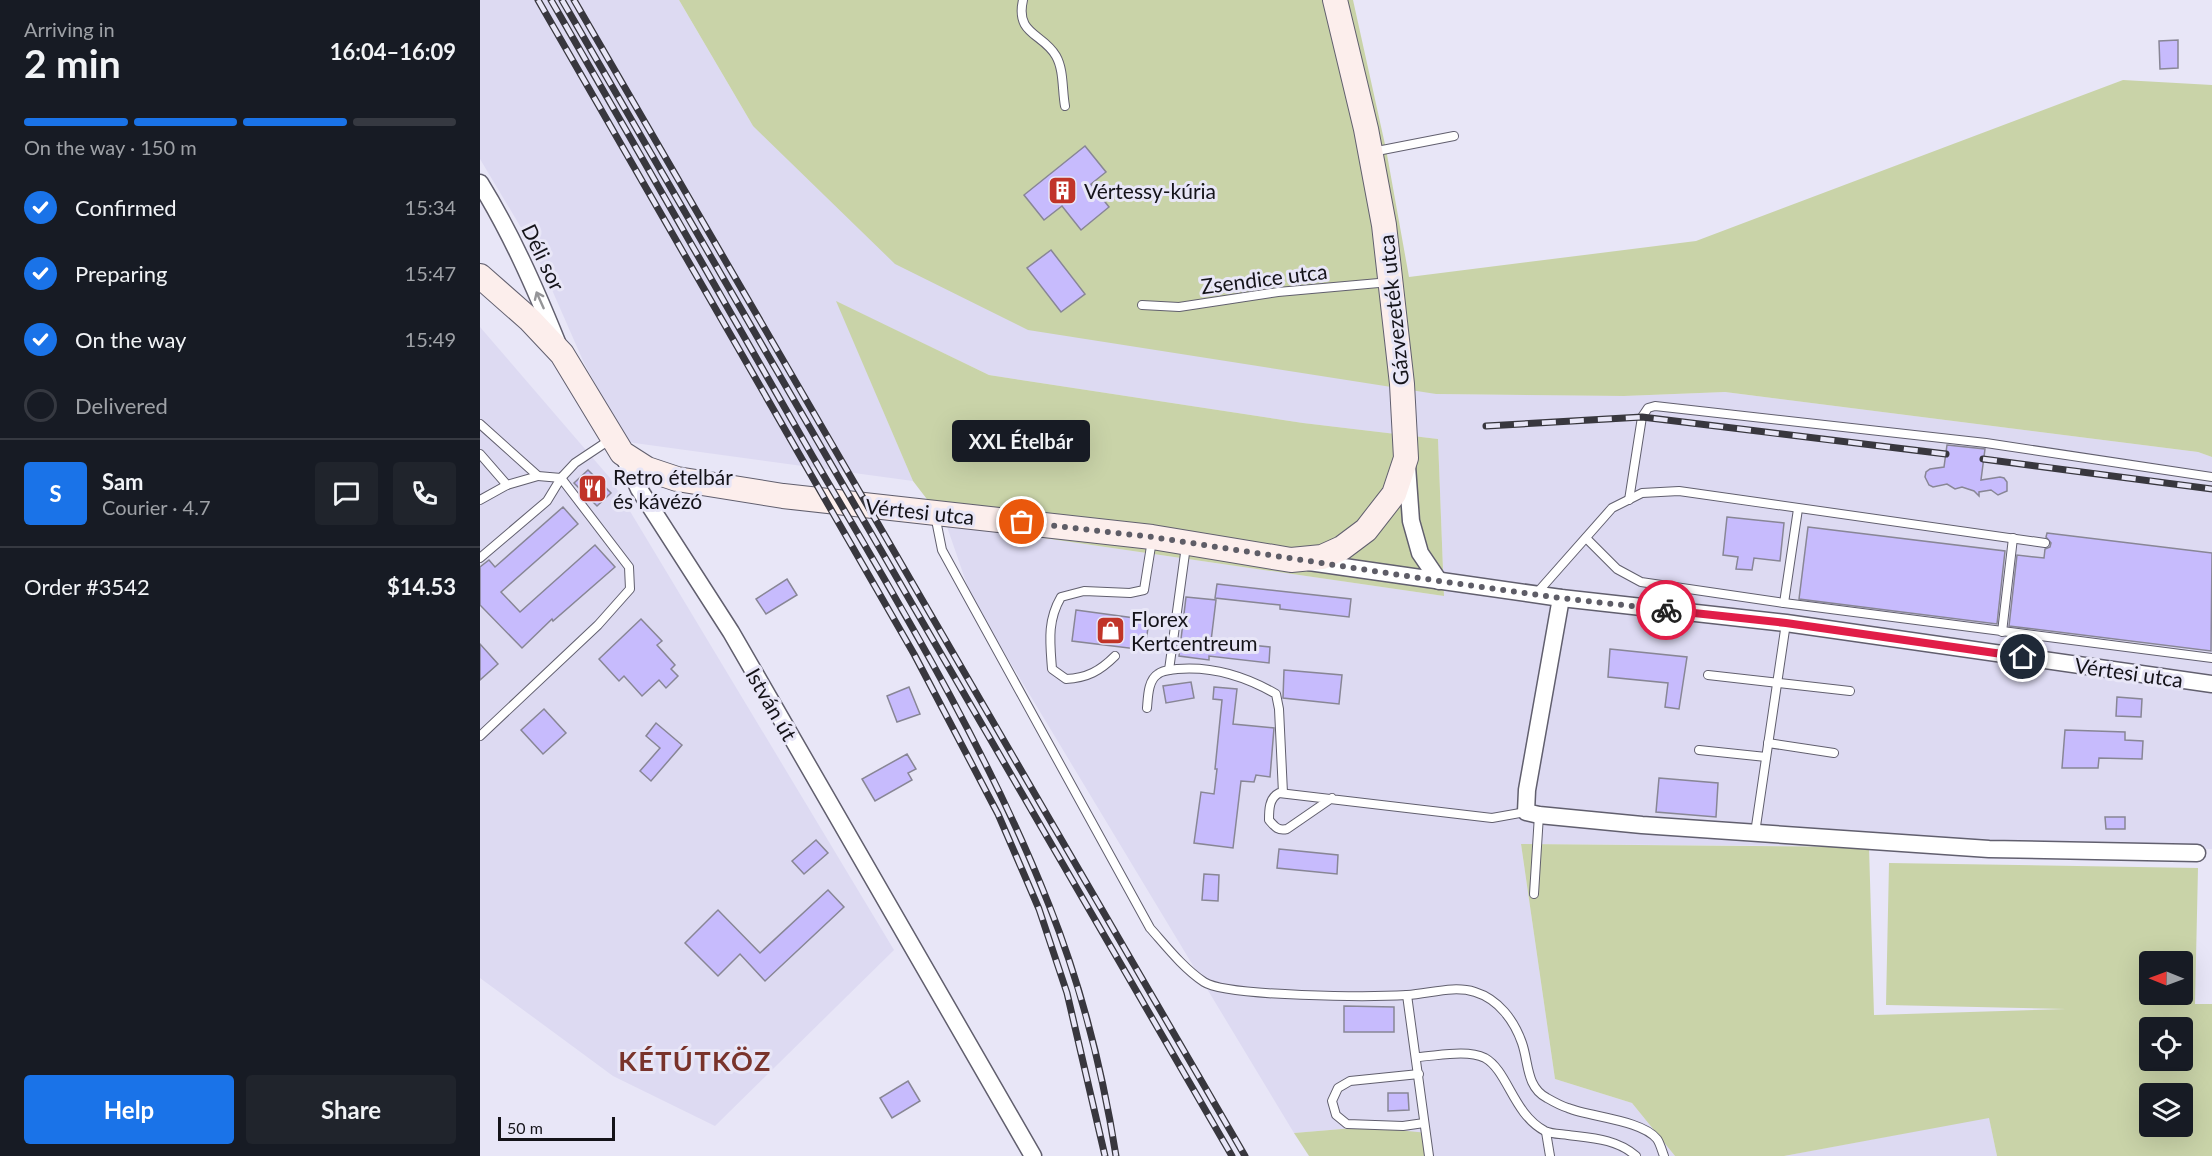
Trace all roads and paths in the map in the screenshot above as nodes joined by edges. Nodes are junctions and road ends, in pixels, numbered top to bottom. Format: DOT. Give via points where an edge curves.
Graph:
graph roads {
  1 [pos="1023,0"];
  2 [pos="1335,0"];
  3 [pos="1065,106"];
  4 [pos="1454,136"];
  5 [pos="1370,152"];
  6 [pos="480,183"];
  7 [pos="480,276"];
  8 [pos="1390,282"];
  9 [pos="1142,305"];
  10 [pos="562,354"];
  11 [pos="480,424"];
  12 [pos="617,446"];
  13 [pos="480,454"];
  14 [pos="1406,458"];
  15 [pos="538,476"];
  16 [pos="2212,477"];
  17 [pos="561,478"];
  18 [pos="507,485"];
  19 [pos="480,500"];
  20 [pos="1629,500"];
  21 [pos="1798,509"];
  22 [pos="935,513"];
  23 [pos="1152,537"];
  24 [pos="1586,538"];
  25 [pos="2013,538"];
  26 [pos="1187,543"];
  27 [pos="2045,543"];
  28 [pos="480,558"];
  29 [pos="1291,560"];
  30 [pos="1439,581"];
  31 [pos="1535,595"];
  32 [pos="1561,598"];
  33 [pos="1784,603"];
  34 [pos="1786,623"];
  35 [pos="2002,632"];
  36 [pos="1115,656"];
  37 [pos="2212,658"];
  38 [pos="1169,670"];
  39 [pos="1708,675"];
  40 [pos="1777,683"];
  41 [pos="2212,684"];
  42 [pos="1850,691"];
  43 [pos="1147,708"];
  44 [pos="480,736"];
  45 [pos="1768,744"];
  46 [pos="1699,750"];
  47 [pos="1834,753"];
  48 [pos="1766,757"];
  49 [pos="1283,793"];
  50 [pos="1332,798"];
  51 [pos="1532,814"];
  52 [pos="1755,833"];
  53 [pos="2197,853"];
  54 [pos="1534,894"];
  55 [pos="1407,995"];
  56 [pos="1417,1057"];
  57 [pos="1419,1074"];
  58 [pos="1424,1123"];
  59 [pos="1546,1132"];
  60 [pos="1033,1156"];
  61 [pos="1429,1156"];
  62 [pos="1550,1156"];
  63 [pos="1636,1156"];
  64 [pos="1664,1156"];
  1 -- 3 [label="lane" via="1024,24 1055,54 1061,67"];
  2 -- 5 [label="street, Gázvezeték utca"];
  4 -- 5 [label="lane"];
  5 -- 8 [label="street, Gázvezeték utca"];
  10 -- 6 [label="street, Déli sor, one-way" via="540,300"];
  7 -- 10 [label="street, István út"];
  8 -- 9 [label="lane, Zsendice utca" via="1179,306"];
  8 -- 14 [label="street, Gázvezeték utca"];
  10 -- 12 [label="street, István út"];
  11 -- 15 [label="lane"];
  12 -- 17 [label="lane" via="575,463"];
  12 -- 22 [label="street, Vértesi utca" via="647,469 677,479 783,496"];
  12 -- 60 [label="street, István út" via="639,489 731,632"];
  13 -- 18 [label="lane"];
  14 -- 29 [label="street, Gázvezeték utca" via="1394,494 1366,530 1322,557"];
  14 -- 30 [label="street" via="1411,521 1420,553"];
  15 -- 17 [label="lane"];
  15 -- 18 [label="lane"];
  16 -- 20 [label="lane" via="1986,443 1655,406 1642,417"];
  17 -- 28 [label="lane" via="547,501"];
  17 -- 44 [label="lane" via="629,567 630,589 598,626"];
  18 -- 19 [label="lane"];
  20 -- 21 [label="lane" via="1642,493 1679,491"];
  20 -- 24 [label="lane" via="1612,508"];
  21 -- 25 [label="lane"];
  21 -- 33 [label="lane"];
  22 -- 23 [label="street, Vértesi utca"];
  22 -- 55 [label="lane" via="942,550 1150,928 1178,958 1205,983 1237,992"];
  23 -- 26 [label="street, Vértesi utca"];
  23 -- 36 [label="lane" via="1144,590 1084,591 1061,597 1053,610 1052,669 1066,679 1082,678"];
  24 -- 31 [label="lane"];
  24 -- 33 [label="lane" via="1617,569 1641,582"];
  25 -- 27 [label="lane"];
  25 -- 35 [label="lane"];
  26 -- 29 [label="street, Vértesi utca"];
  26 -- 38 [label="lane"];
  29 -- 30 [label="street, Vértesi utca"];
  30 -- 31 [label="street, Vértesi utca"];
  31 -- 32 [label="street, Vértesi utca"];
  32 -- 34 [label="street, Vértesi utca"];
  32 -- 51 [label="street" via="1527,790"];
  33 -- 35 [label="lane"];
  34 -- 40 [label="lane"];
  34 -- 41 [label="street, Vértesi utca"];
  35 -- 37 [label="lane"];
  38 -- 43 [label="lane" via="1157,674 1150,685"];
  38 -- 49 [label="lane" via="1216,670 1276,694"];
  39 -- 40 [label="lane"];
  40 -- 42 [label="lane"];
  40 -- 45 [label="lane"];
  45 -- 47 [label="lane"];
  45 -- 48 [label="lane"];
  46 -- 48 [label="lane"];
  48 -- 52 [label="lane"];
  49 -- 50 [label="lane"];
  49 -- 50 [label="lane" via="1274,795 1269,811 1269,820 1281,831"];
  50 -- 51 [label="lane" via="1491,818"];
  51 -- 52 [label="street"];
  51 -- 54 [label="lane"];
  52 -- 53 [label="street" via="1989,849"];
  55 -- 56 [label="lane"];
  55 -- 64 [label="lane" via="1455,989 1475,992 1497,1004 1514,1023 1532,1084 1544,1097 1569,1109 1634,1125 1657,1139"];
  56 -- 57 [label="lane"];
  56 -- 59 [label="lane" via="1471,1054 1484,1058 1495,1065 1525,1115"];
  57 -- 58 [label="lane"];
  57 -- 58 [label="lane" via="1344,1084 1334,1094 1333,1108 1347,1124"];
  58 -- 61 [label="lane"];
  59 -- 62 [label="lane"];
  59 -- 63 [label="lane" via="1612,1142"];
}
